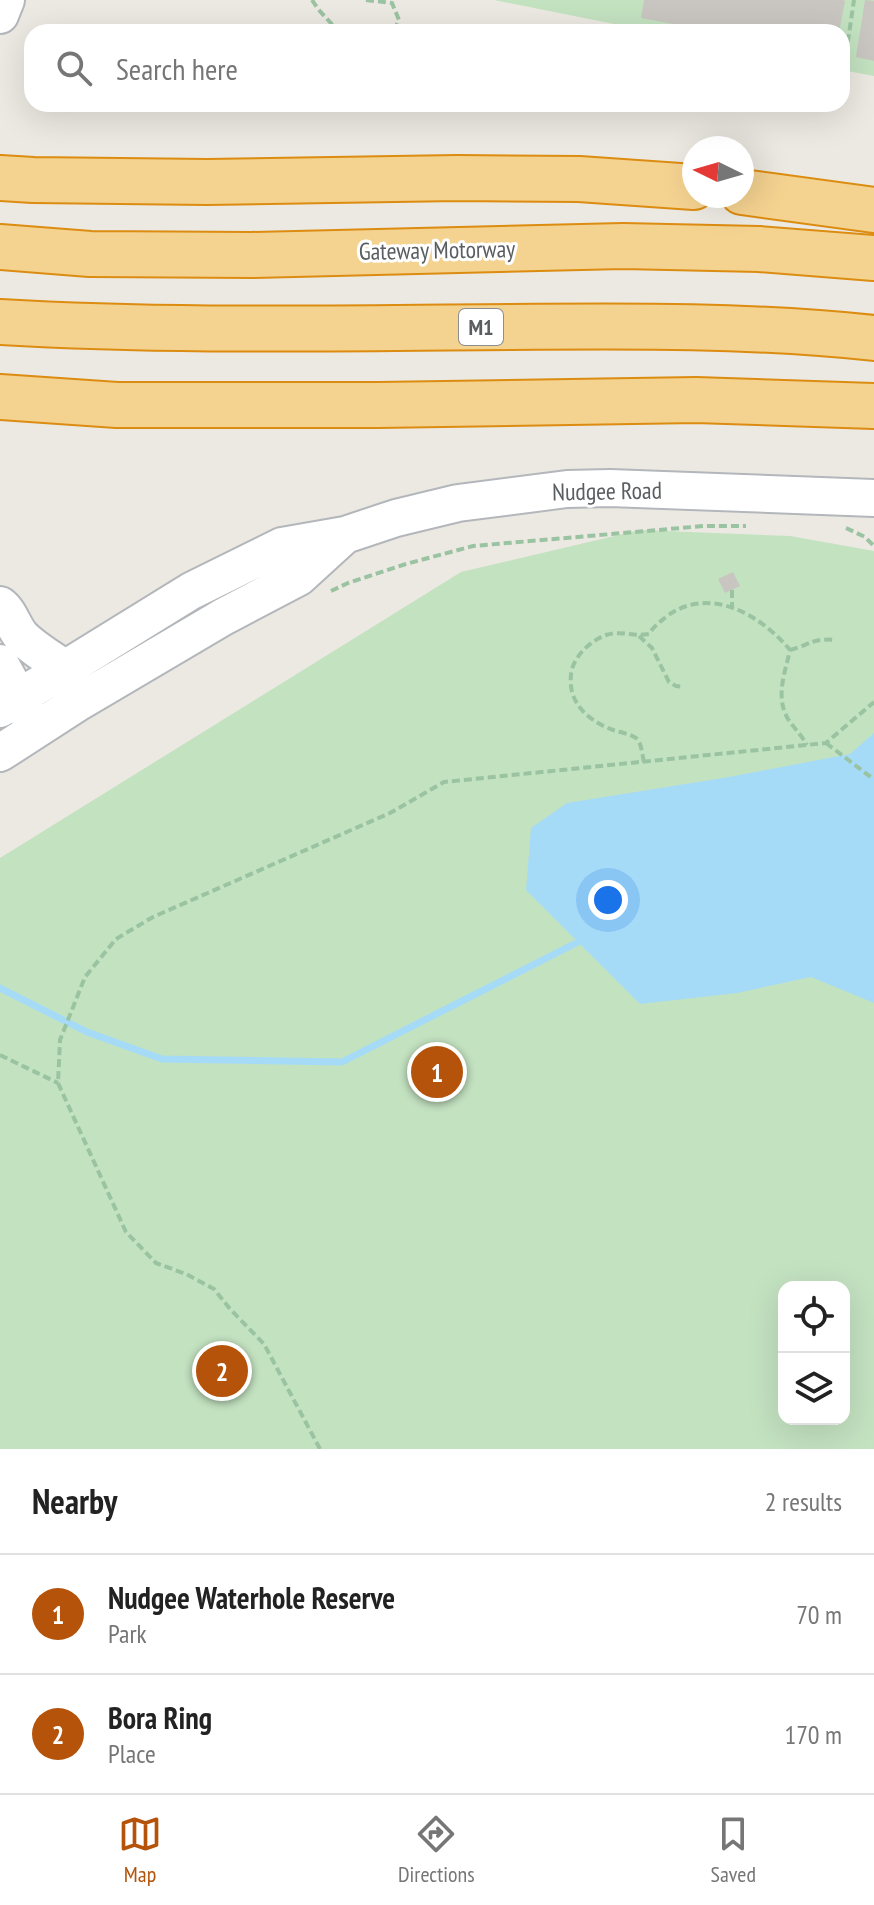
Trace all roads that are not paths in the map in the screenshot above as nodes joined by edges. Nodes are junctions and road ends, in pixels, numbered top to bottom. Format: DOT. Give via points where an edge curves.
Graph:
graph roads {
  1 [pos="6,0"];
  2 [pos="0,15"];
  3 [pos="0,178"];
  4 [pos="682,186"];
  5 [pos="754,194"];
  6 [pos="874,210"];
  7 [pos="0,247"];
  8 [pos="874,258"];
  9 [pos="0,322"];
  10 [pos="874,338"];
  11 [pos="0,397"];
  12 [pos="874,406"];
  13 [pos="874,498"];
  14 [pos="345,535"];
  15 [pos="0,605"];
  16 [pos="0,663"];
  17 [pos="66,669"];
  18 [pos="11,727"];
  1 -- 2 [label="main road"];
  3 -- 4 [label="highway" via="579,179"];
  5 -- 6 [label="highway"];
  7 -- 8 [label="highway, Gateway Motorway" via="90,254 251,255 623,246"];
  9 -- 10 [label="highway, M1" via="254,329 656,326"];
  11 -- 12 [label="highway" via="117,405 696,400"];
  13 -- 14 [label="main road, Nudgee Road" via="567,489 458,503"];
  14 -- 17 [label="main road, Nudgee Road" via="282,546 230,570"];
  14 -- 18 [label="main road, Nudgee Road" via="299,577 79,702"];
  15 -- 17 [label="main road" via="29,644"];
  16 -- 18 [label="main road"];
  17 -- 18 [label="main road, Nudgee Road"];
}
